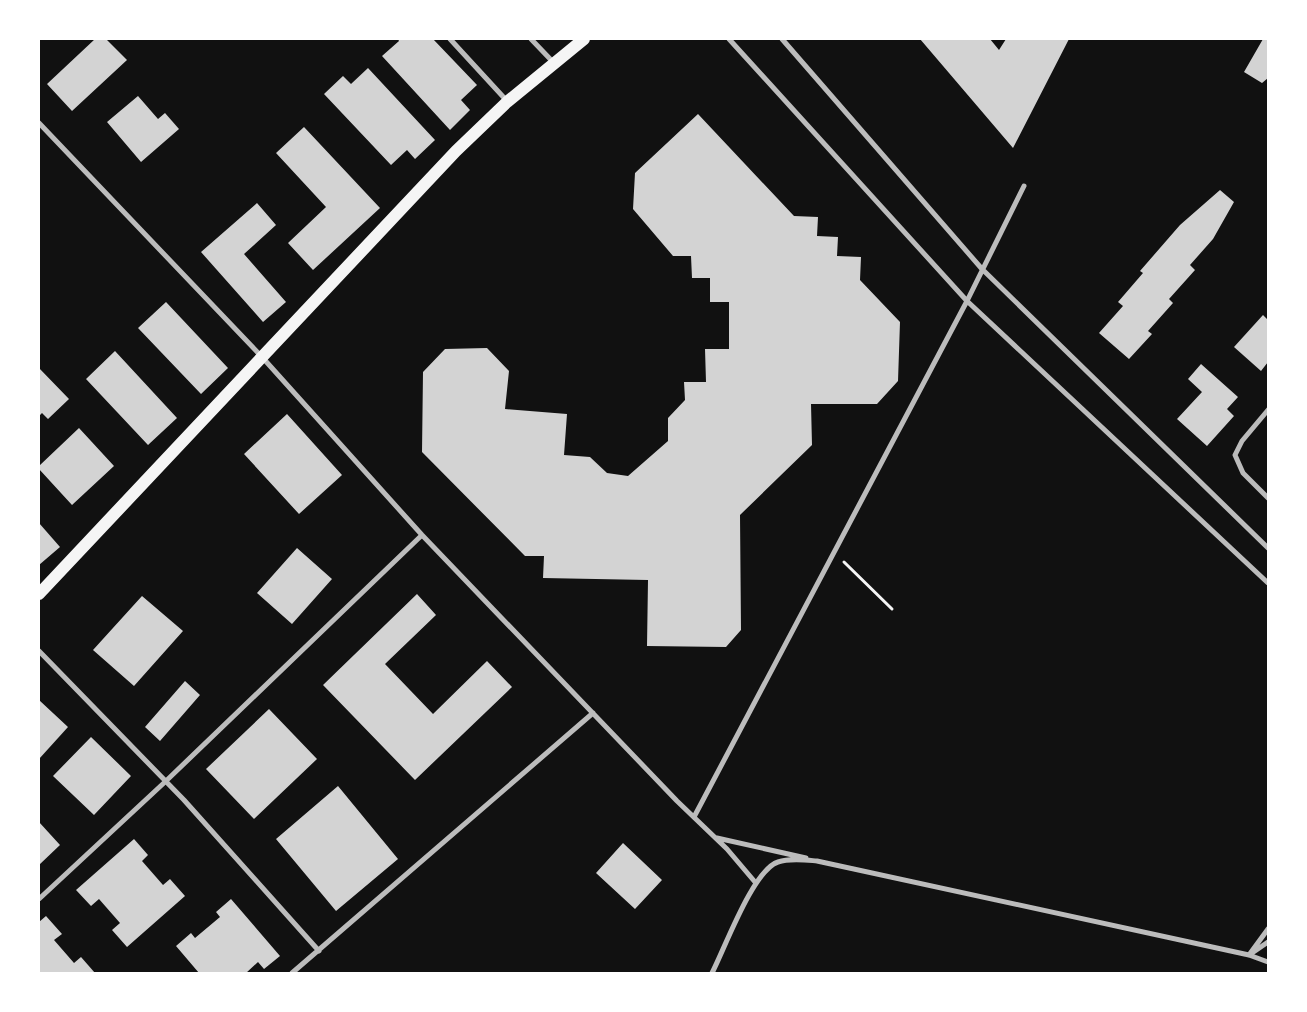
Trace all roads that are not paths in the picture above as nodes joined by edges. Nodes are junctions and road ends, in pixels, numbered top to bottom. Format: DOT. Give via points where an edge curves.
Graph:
graph roads {
  1 [pos="450,39"];
  2 [pos="532,39"];
  3 [pos="584,39"];
  4 [pos="729,39"];
  5 [pos="782,39"];
  6 [pos="553,62"];
  7 [pos="507,102"];
  8 [pos="39,123"];
  9 [pos="1024,186"];
  10 [pos="982,269"];
  11 [pos="967,301"];
  12 [pos="262,357"];
  13 [pos="1268,410"];
  14 [pos="1268,498"];
  15 [pos="422,535"];
  16 [pos="1268,548"];
  17 [pos="1268,583"];
  18 [pos="39,594"];
  19 [pos="39,651"];
  20 [pos="593,713"];
  21 [pos="166,780"];
  22 [pos="694,817"];
  23 [pos="716,838"];
  24 [pos="817,861"];
  25 [pos="755,882"];
  26 [pos="39,899"];
  27 [pos="1268,929"];
  28 [pos="1268,942"];
  29 [pos="319,951"];
  30 [pos="1249,955"];
  31 [pos="1268,962"];
  32 [pos="292,973"];
  33 [pos="712,973"];
  1 -- 7 [label="street"];
  2 -- 6 [label="street"];
  3 -- 6 [label="main road"];
  4 -- 11 [label="street"];
  5 -- 10 [label="street"];
  6 -- 7 [label="main road"];
  7 -- 12 [label="main road" via="456,151"];
  8 -- 12 [label="street"];
  9 -- 10 [label="street"];
  10 -- 11 [label="street"];
  10 -- 16 [label="street"];
  11 -- 17 [label="street"];
  11 -- 22 [label="street"];
  12 -- 15 [label="street"];
  12 -- 18 [label="main road"];
  13 -- 14 [label="street" via="1242,441 1235,456 1243,473"];
  15 -- 20 [label="street"];
  15 -- 21 [label="street"];
  19 -- 21 [label="street"];
  20 -- 22 [label="street"];
  20 -- 29 [label="street"];
  21 -- 26 [label="street"];
  21 -- 29 [label="street"];
  22 -- 23 [label="street"];
  23 -- 24 [label="street"];
  23 -- 25 [label="street"];
  24 -- 25 [label="street" via="777,862"];
  24 -- 30 [label="street"];
  25 -- 33 [label="street"];
  27 -- 30 [label="street"];
  28 -- 30 [label="street"];
  29 -- 32 [label="street"];
  30 -- 31 [label="street"];
}
